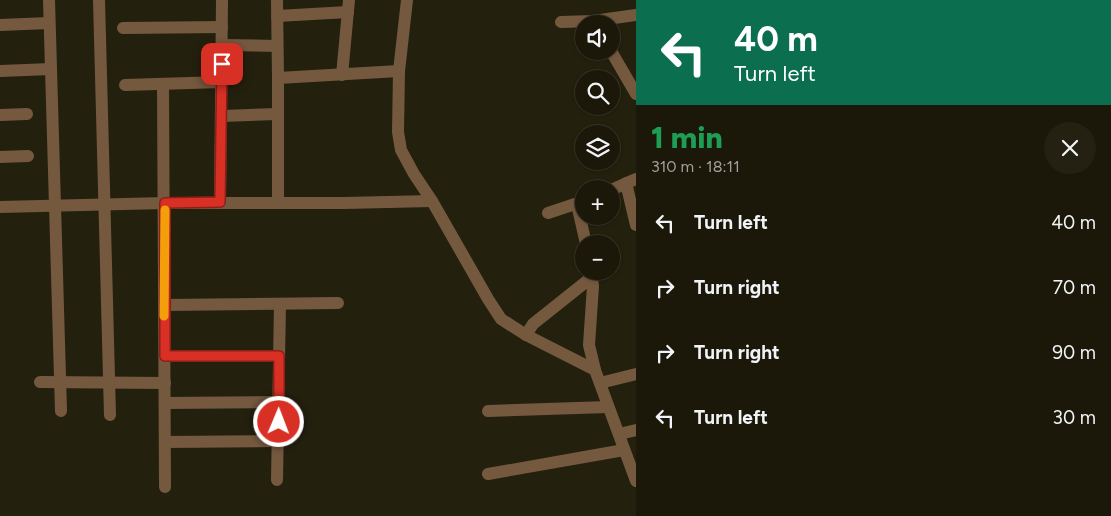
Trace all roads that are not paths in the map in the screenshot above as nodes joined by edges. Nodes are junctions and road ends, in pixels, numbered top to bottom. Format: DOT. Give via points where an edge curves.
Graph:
graph roads {
  1 [pos="49,0"];
  2 [pos="99,0"];
  3 [pos="222,0"];
  4 [pos="277,0"];
  5 [pos="407,0"];
  6 [pos="348,6"];
  7 [pos="636,15"];
  8 [pos="278,16"];
  9 [pos="620,18"];
  10 [pos="561,22"];
  11 [pos="575,22"];
  12 [pos="49,23"];
  13 [pos="0,25"];
  14 [pos="222,27"];
  15 [pos="123,28"];
  16 [pos="222,45"];
  17 [pos="277,46"];
  18 [pos="616,60"];
  19 [pos="51,69"];
  20 [pos="0,71"];
  21 [pos="399,71"];
  22 [pos="342,74"];
  23 [pos="278,78"];
  24 [pos="222,82"];
  25 [pos="163,84"];
  26 [pos="125,85"];
  27 [pos="636,94"];
  28 [pos="0,114"];
  29 [pos="27,114"];
  30 [pos="278,114"];
  31 [pos="222,116"];
  32 [pos="28,156"];
  33 [pos="0,157"];
  34 [pos="631,181"];
  35 [pos="432,201"];
  36 [pos="220,202"];
  37 [pos="278,202"];
  38 [pos="165,203"];
  39 [pos="105,204"];
  40 [pos="575,204"];
  41 [pos="55,205"];
  42 [pos="0,207"];
  43 [pos="548,213"];
  44 [pos="636,225"];
  45 [pos="585,280"];
  46 [pos="592,280"];
  47 [pos="338,303"];
  48 [pos="280,304"];
  49 [pos="164,305"];
  50 [pos="526,335"];
  51 [pos="165,356"];
  52 [pos="279,356"];
  53 [pos="595,370"];
  54 [pos="636,374"];
  55 [pos="40,382"];
  56 [pos="60,383"];
  57 [pos="165,383"];
  58 [pos="600,383"];
  59 [pos="109,384"];
  60 [pos="279,402"];
  61 [pos="165,403"];
  62 [pos="608,407"];
  63 [pos="61,410"];
  64 [pos="488,411"];
  65 [pos="110,416"];
  66 [pos="636,430"];
  67 [pos="619,434"];
  68 [pos="165,442"];
  69 [pos="278,442"];
  70 [pos="624,450"];
  71 [pos="488,474"];
  72 [pos="276,480"];
  73 [pos="636,481"];
  74 [pos="165,487"];
  1 -- 12 [label="street"];
  2 -- 39 [label="street"];
  3 -- 14 [label="street"];
  4 -- 8 [label="street"];
  5 -- 21 [label="street"];
  6 -- 8 [label="street"];
  6 -- 22 [label="street"];
  7 -- 9 [label="street"];
  8 -- 17 [label="street"];
  10 -- 11 [label="street"];
  12 -- 13 [label="street"];
  12 -- 19 [label="street"];
  14 -- 15 [label="street"];
  14 -- 16 [label="street"];
  16 -- 17 [label="street"];
  16 -- 24 [label="street"];
  17 -- 23 [label="street"];
  18 -- 27 [label="street"];
  19 -- 20 [label="street"];
  19 -- 41 [label="street"];
  21 -- 22 [label="street"];
  21 -- 35 [label="street" via="398,132 402,150"];
  22 -- 23 [label="street"];
  23 -- 30 [label="street"];
  24 -- 25 [label="street"];
  24 -- 31 [label="street"];
  25 -- 26 [label="street"];
  25 -- 38 [label="street"];
  28 -- 29 [label="street"];
  30 -- 31 [label="street"];
  30 -- 37 [label="street"];
  31 -- 36 [label="street"];
  32 -- 33 [label="street"];
  34 -- 44 [label="street"];
  35 -- 37 [label="street"];
  35 -- 50 [label="street" via="501,319"];
  36 -- 37 [label="street"];
  36 -- 38 [label="street"];
  38 -- 39 [label="street"];
  38 -- 49 [label="street"];
  39 -- 41 [label="street"];
  39 -- 59 [label="street"];
  40 -- 43 [label="street"];
  41 -- 42 [label="street"];
  41 -- 56 [label="street"];
  45 -- 50 [label="street" via="533,324"];
  46 -- 53 [label="street" via="590,345"];
  47 -- 48 [label="street"];
  48 -- 49 [label="street"];
  48 -- 52 [label="street"];
  49 -- 51 [label="street"];
  50 -- 53 [label="street"];
  51 -- 52 [label="street"];
  51 -- 57 [label="street"];
  52 -- 60 [label="street"];
  53 -- 58 [label="street"];
  54 -- 58 [label="street"];
  55 -- 56 [label="street"];
  56 -- 59 [label="street"];
  56 -- 63 [label="street"];
  57 -- 59 [label="street"];
  57 -- 61 [label="street"];
  58 -- 62 [label="street"];
  59 -- 65 [label="street"];
  60 -- 61 [label="street"];
  60 -- 69 [label="street"];
  61 -- 68 [label="street"];
  62 -- 64 [label="street"];
  62 -- 67 [label="street"];
  66 -- 67 [label="street"];
  67 -- 70 [label="street"];
  68 -- 69 [label="street"];
  68 -- 74 [label="street"];
  69 -- 72 [label="street"];
  70 -- 71 [label="street"];
  70 -- 73 [label="street"];
}
